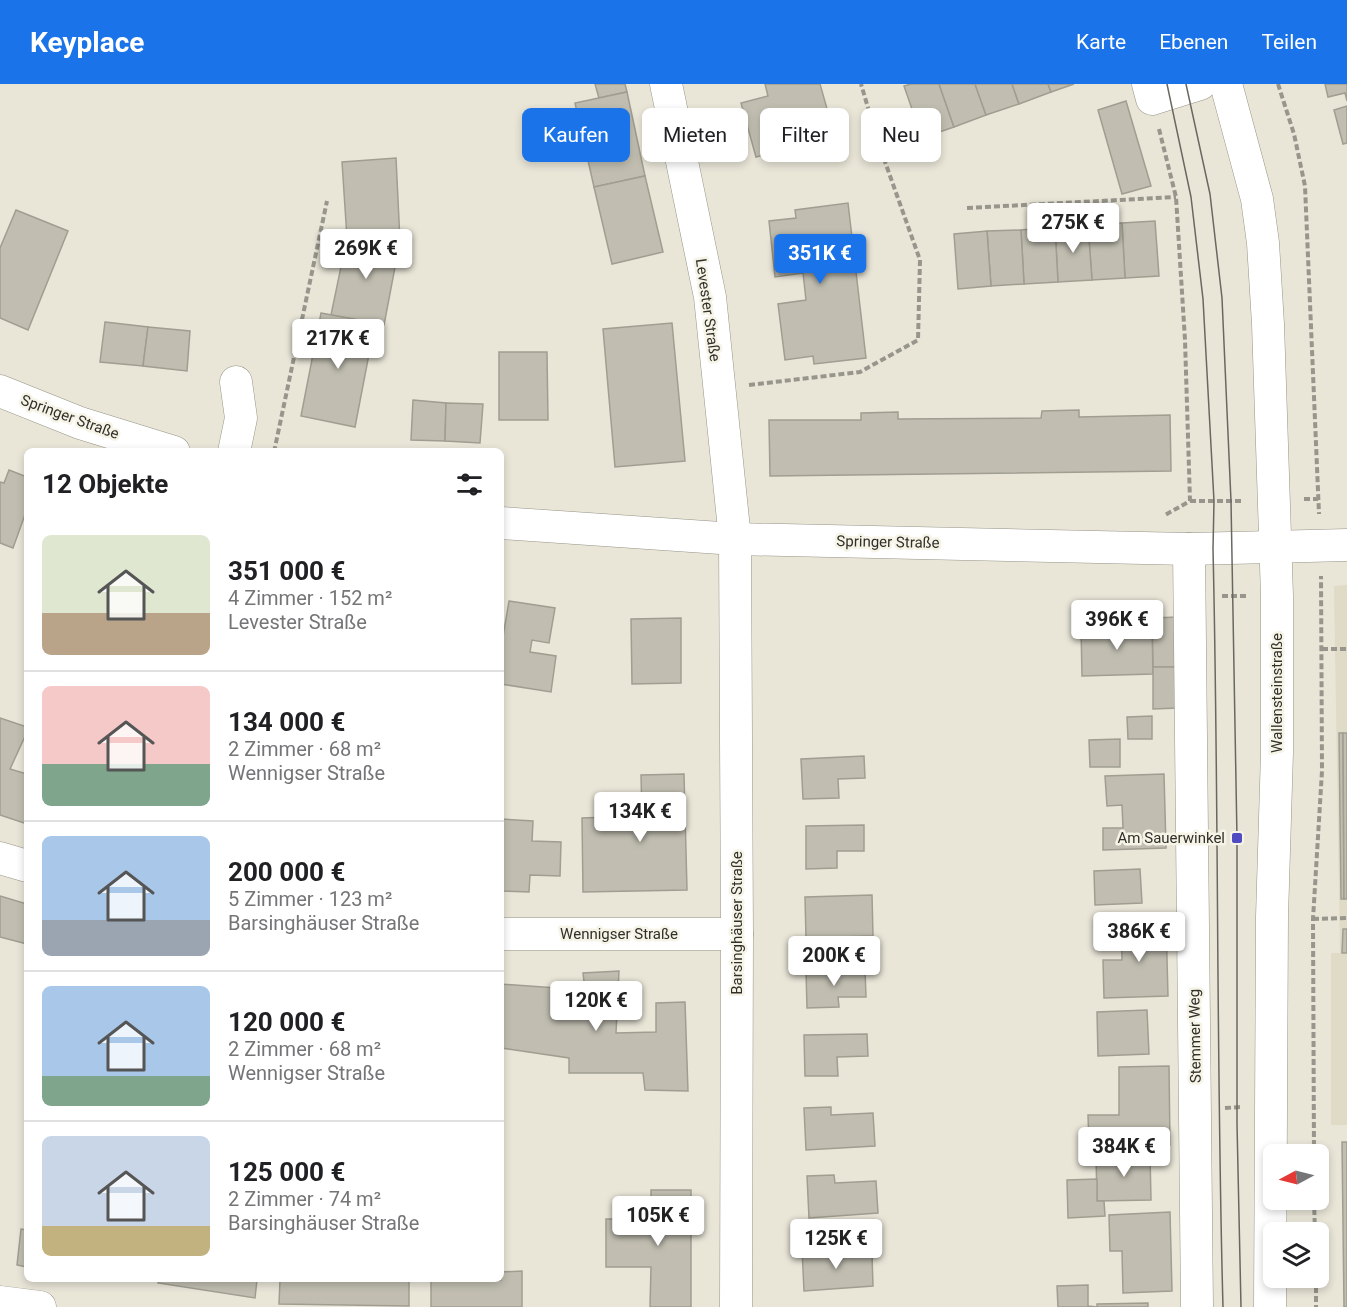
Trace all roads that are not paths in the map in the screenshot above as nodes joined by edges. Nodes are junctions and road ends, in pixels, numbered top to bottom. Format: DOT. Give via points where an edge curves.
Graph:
graph roads {
  1 [pos="666,84"];
  2 [pos="1200,84"];
  3 [pos="1227,84"];
  4 [pos="1150,92"];
  5 [pos="236,382"];
  6 [pos="0,391"];
  7 [pos="161,448"];
  8 [pos="235,448"];
  9 [pos="504,523"];
  10 [pos="735,539"];
  11 [pos="1334,545"];
  12 [pos="1276,548"];
  13 [pos="1176,549"];
  14 [pos="0,858"];
  15 [pos="24,865"];
  16 [pos="737,933"];
  17 [pos="504,934"];
  18 [pos="0,1302"];
  19 [pos="40,1307"];
  20 [pos="736,1307"];
  21 [pos="1197,1307"];
  22 [pos="1270,1307"];
  1 -- 10 [label="street, Levester Straße" via="710,297"];
  2 -- 4 [label="street"];
  3 -- 12 [label="street, Wallensteinstraße" via="1257,199 1263,243"];
  5 -- 8 [label="street" via="242,418"];
  6 -- 7 [label="street, Springer Straße" via="80,423"];
  9 -- 10 [label="street, Springer Straße"];
  10 -- 13 [label="street, Springer Straße"];
  10 -- 16 [label="street, Barsinghäuser Straße"];
  11 -- 12 [label="street"];
  12 -- 13 [label="street, Springer Straße"];
  12 -- 22 [label="street, Wallensteinstraße"];
  13 -- 21 [label="street, Stemmer Weg" via="1191,631"];
  14 -- 15 [label="street"];
  16 -- 17 [label="street, Wennigser Straße"];
  16 -- 20 [label="street, Barsinghäuser Straße"];
  18 -- 19 [label="street"];
}
